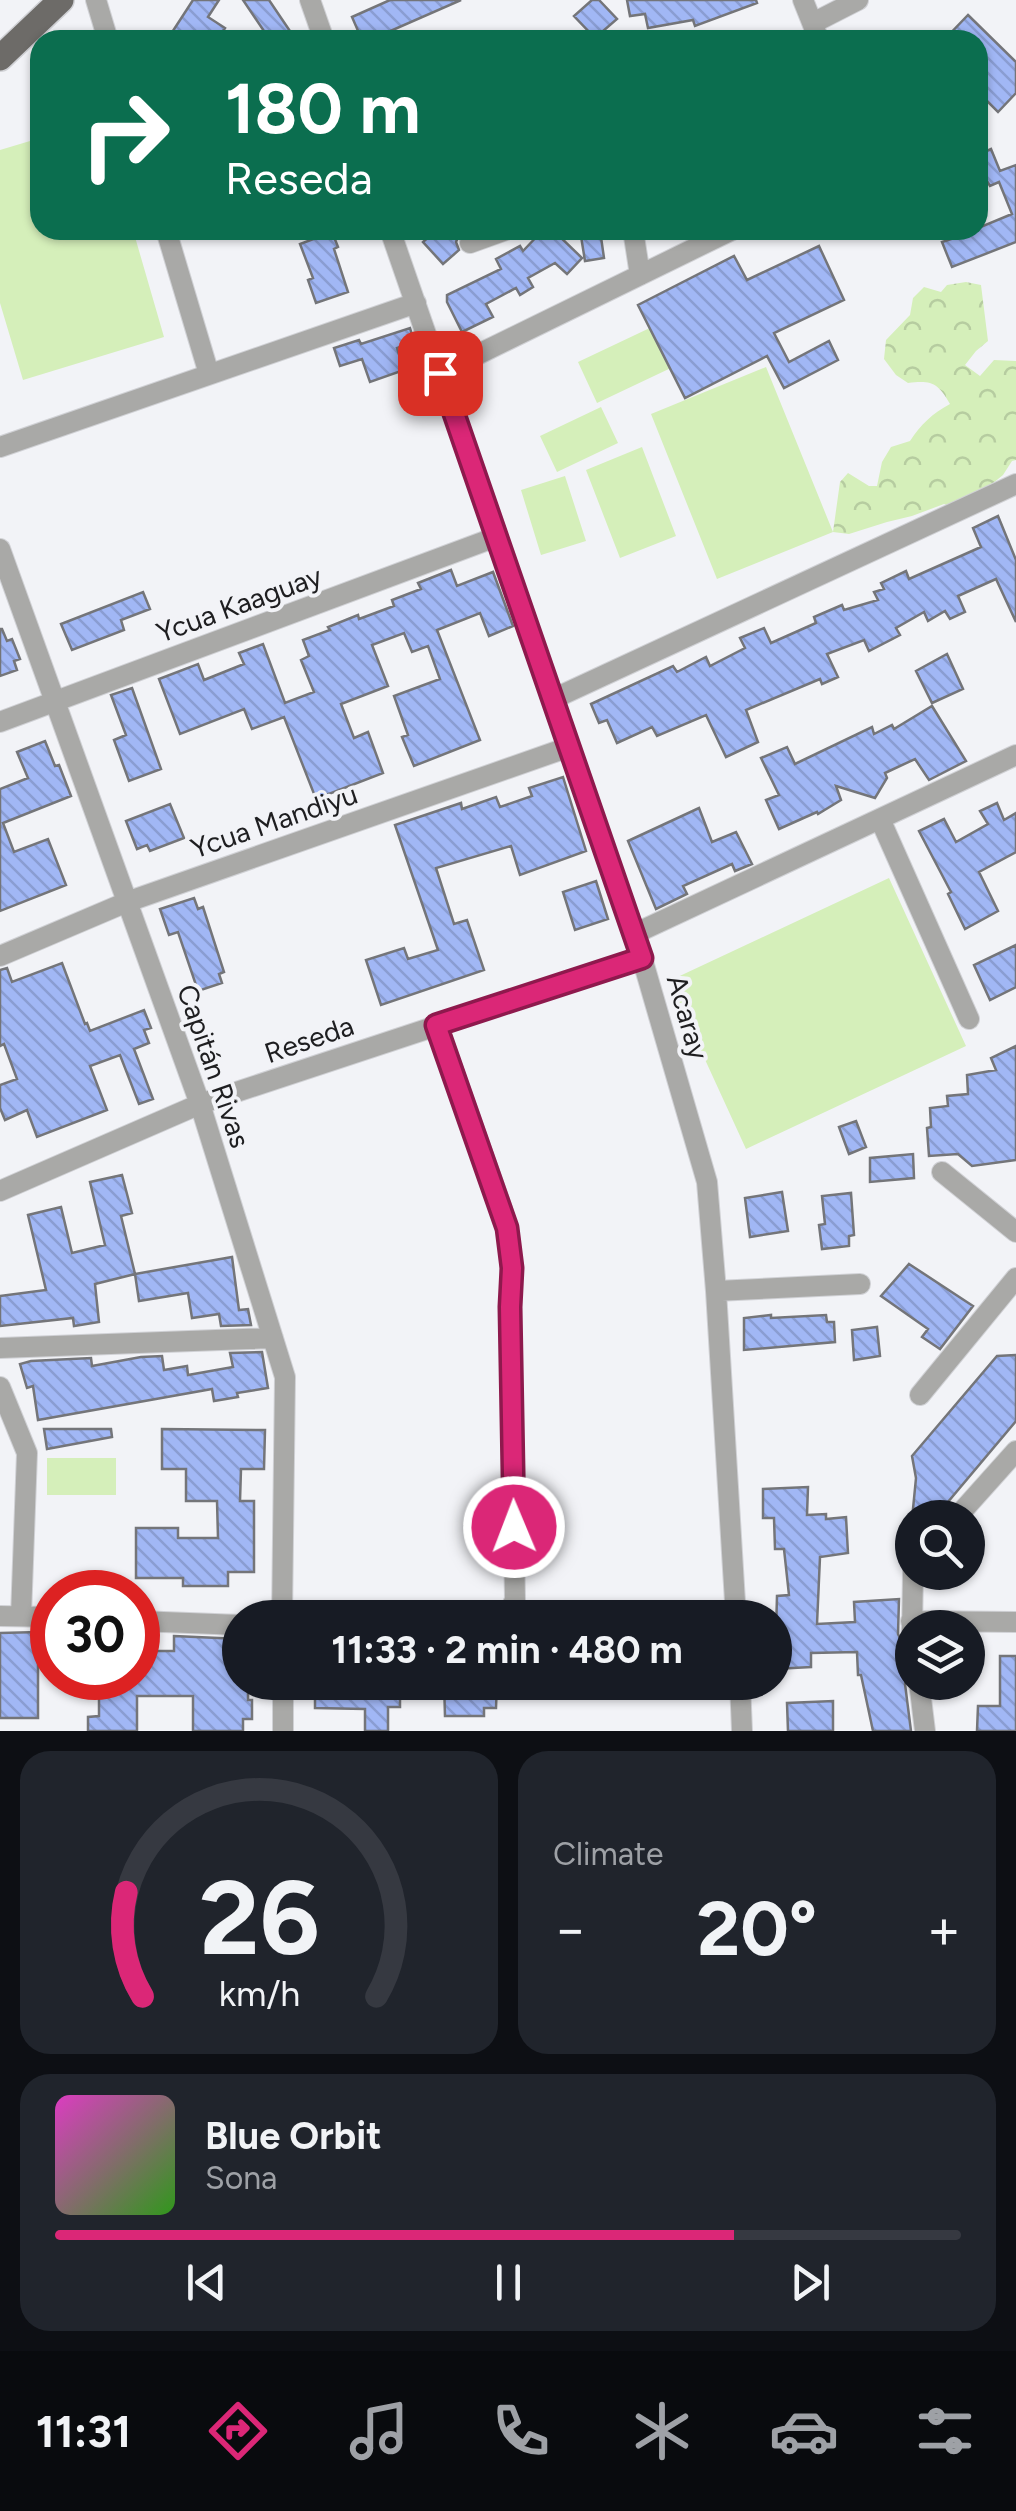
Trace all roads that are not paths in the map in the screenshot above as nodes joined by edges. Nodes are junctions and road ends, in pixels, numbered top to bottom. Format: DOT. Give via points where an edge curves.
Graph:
graph roads {
  1 [pos="61,0"];
  2 [pos="96,0"];
  3 [pos="310,0"];
  4 [pos="803,0"];
  5 [pos="858,0"];
  6 [pos="105,30"];
  7 [pos="320,30"];
  8 [pos="815,30"];
  9 [pos="819,30"];
  10 [pos="0,58"];
  11 [pos="169,240"];
  12 [pos="394,240"];
  13 [pos="478,240"];
  14 [pos="635,240"];
  15 [pos="712,240"];
  16 [pos="470,243"];
  17 [pos="640,275"];
  18 [pos="416,303"];
  19 [pos="440,373"];
  20 [pos="210,374"];
  21 [pos="0,448"];
  22 [pos="1013,492"];
  23 [pos="496,537"];
  24 [pos="0,549"];
  25 [pos="552,699"];
  26 [pos="56,701"];
  27 [pos="0,722"];
  28 [pos="569,747"];
  29 [pos="1016,755"];
  30 [pos="880,819"];
  31 [pos="127,902"];
  32 [pos="634,934"];
  33 [pos="0,956"];
  34 [pos="642,958"];
  35 [pos="969,1018"];
  36 [pos="436,1025"];
  37 [pos="200,1104"];
  38 [pos="942,1172"];
  39 [pos="0,1192"];
  40 [pos="1016,1232"];
  41 [pos="1016,1278"];
  42 [pos="860,1284"];
  43 [pos="716,1291"];
  44 [pos="273,1338"];
  45 [pos="0,1348"];
  46 [pos="0,1387"];
  47 [pos="920,1395"];
  48 [pos="1016,1452"];
  49 [pos="972,1500"];
  50 [pos="282,1600"];
  51 [pos="514,1600"];
  52 [pos="735,1600"];
  53 [pos="10,1616"];
  54 [pos="160,1621"];
  55 [pos="1016,1622"];
  56 [pos="222,1624"];
  57 [pos="985,1624"];
  58 [pos="282,1700"];
  59 [pos="741,1700"];
  60 [pos="921,1700"];
  61 [pos="283,1731"];
  62 [pos="742,1731"];
  63 [pos="925,1731"];
  1 -- 10 [label="main road"];
  2 -- 6 [label="street"];
  3 -- 7 [label="street"];
  4 -- 8 [label="street"];
  5 -- 9 [label="street"];
  11 -- 20 [label="street"];
  12 -- 18 [label="street, Acaray"];
  13 -- 16 [label="street"];
  14 -- 17 [label="street"];
  15 -- 17 [label="street"];
  17 -- 19 [label="street"];
  18 -- 19 [label="street, Acaray"];
  18 -- 20 [label="street"];
  19 -- 23 [label="street, Acaray"];
  20 -- 21 [label="street"];
  22 -- 25 [label="street"];
  23 -- 25 [label="street, Acaray"];
  23 -- 26 [label="street, Ycua Kaaguay"];
  24 -- 26 [label="street, Capitán Rivas"];
  25 -- 28 [label="street, Acaray"];
  26 -- 27 [label="street, Ycua Kaaguay"];
  26 -- 31 [label="street, Capitán Rivas"];
  28 -- 31 [label="street, Ycua Mandiyu"];
  28 -- 32 [label="street, Acaray"];
  29 -- 30 [label="street"];
  30 -- 32 [label="street"];
  30 -- 35 [label="street"];
  31 -- 33 [label="street, Ycua Mandiyu"];
  31 -- 37 [label="street, Capitán Rivas"];
  32 -- 34 [label="street, Acaray"];
  34 -- 36 [label="street, Reseda"];
  34 -- 43 [label="street, Acaray" via="707,1182"];
  36 -- 37 [label="street, Reseda"];
  36 -- 51 [label="street" via="507,1228"];
  37 -- 39 [label="street, Reseda"];
  37 -- 44 [label="street, Capitán Rivas"];
  38 -- 40 [label="street"];
  41 -- 47 [label="street"];
  42 -- 43 [label="street"];
  43 -- 52 [label="street, Acaray"];
  44 -- 45 [label="street"];
  44 -- 50 [label="street, Capitán Rivas" via="285,1377"];
  46 -- 53 [label="street" via="27,1453"];
  48 -- 49 [label="street"];
  54 -- 56 [label="street"];
  55 -- 57 [label="street"];
  58 -- 61 [label="street"];
  59 -- 62 [label="street"];
  60 -- 63 [label="street"];
}
